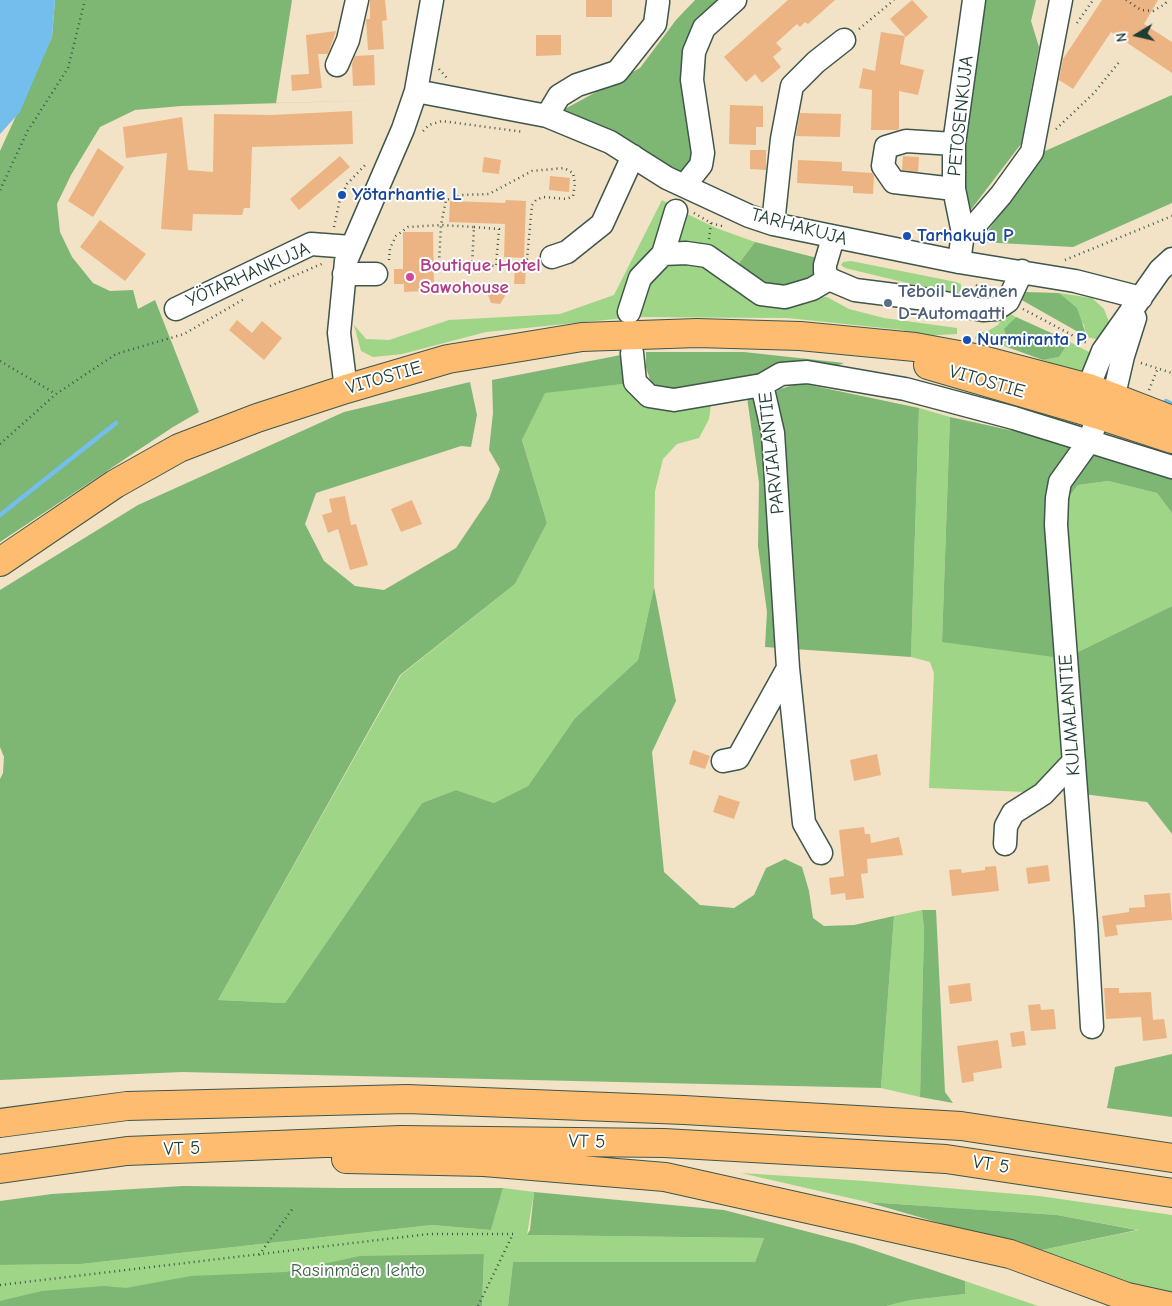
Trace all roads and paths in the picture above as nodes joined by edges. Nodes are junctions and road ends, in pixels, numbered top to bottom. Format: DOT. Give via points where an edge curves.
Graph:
graph roads {
  1 [pos="85,0"];
  2 [pos="357,0"];
  3 [pos="432,0"];
  4 [pos="734,0"];
  5 [pos="894,0"];
  6 [pos="974,0"];
  7 [pos="1061,0"];
  8 [pos="1126,0"];
  9 [pos="1168,0"];
  10 [pos="658,2"];
  11 [pos="844,40"];
  12 [pos="1120,61"];
  13 [pos="337,65"];
  14 [pos="437,66"];
  15 [pos="416,92"];
  16 [pos="446,98"];
  17 [pos="547,116"];
  18 [pos="442,121"];
  19 [pos="954,144"];
  20 [pos="1032,152"];
  21 [pos="633,156"];
  22 [pos="689,180"];
  23 [pos="954,188"];
  24 [pos="0,190"];
  25 [pos="676,211"];
  26 [pos="1172,216"];
  27 [pos="772,224"];
  28 [pos="441,225"];
  29 [pos="474,228"];
  30 [pos="963,233"];
  31 [pos="833,238"];
  32 [pos="351,247"];
  33 [pos="664,254"];
  34 [pos="552,257"];
  35 [pos="1172,259"];
  36 [pos="1060,262"];
  37 [pos="472,265"];
  38 [pos="496,266"];
  39 [pos="970,270"];
  40 [pos="1022,271"];
  41 [pos="344,274"];
  42 [pos="376,274"];
  43 [pos="829,279"];
  44 [pos="1141,298"];
  45 [pos="176,308"];
  46 [pos="630,312"];
  47 [pos="632,353"];
  48 [pos="0,361"];
  49 [pos="762,385"];
  50 [pos="346,389"];
  51 [pos="56,394"];
  52 [pos="1097,411"];
  53 [pos="1172,420"];
  54 [pos="1172,439"];
  55 [pos="1172,467"];
  56 [pos="4,559"];
  57 [pos="788,668"];
  58 [pos="724,761"];
  59 [pos="1074,761"];
  60 [pos="1006,844"];
  61 [pos="820,853"];
  62 [pos="1092,1027"];
  63 [pos="0,1123"];
  64 [pos="961,1126"];
  65 [pos="1172,1150"];
  66 [pos="1172,1158"];
  67 [pos="52,1161"];
  68 [pos="0,1169"];
  69 [pos="1172,1193"];
  70 [pos="293,1208"];
  71 [pos="258,1256"];
  72 [pos="0,1285"];
  73 [pos="478,1306"];
  74 [pos="1168,1306"];
  1 -- 24 [label="path" via="68,68 27,132"];
  2 -- 13 [label="street" via="348,40"];
  3 -- 15 [label="street"];
  4 -- 22 [label="street" via="704,28 694,52 692,80 703,153 701,165"];
  5 -- 11 [label="path"];
  6 -- 19 [label="street, PETOSENKUJA"];
  7 -- 20 [label="street"];
  8 -- 9 [label="path" via="1141,10 1153,11"];
  10 -- 17 [label="street" via="655,24 617,72 577,85 559,96"];
  11 -- 27 [label="street" via="792,86"];
  12 -- 20 [label="path" via="1094,93"];
  14 -- 16 [label="path" via="447,79"];
  15 -- 16 [label="street, TARHAKUJA"];
  15 -- 32 [label="street"];
  16 -- 17 [label="street, TARHAKUJA"];
  16 -- 18 [label="path"];
  17 -- 21 [label="street, TARHAKUJA" via="610,142"];
  19 -- 23 [label="street, PETOSENKUJA"];
  19 -- 23 [label="street" via="906,141 886,147 882,166 894,182"];
  20 -- 30 [label="street" via="1001,195 976,224"];
  21 -- 27 [label="street, TARHAKUJA" via="667,178"];
  21 -- 34 [label="street" via="602,224 567,252"];
  23 -- 30 [label="street, PETOSENKUJA"];
  25 -- 33 [label="street"];
  26 -- 36 [label="path"];
  27 -- 31 [label="street, TARHAKUJA"];
  28 -- 29 [label="path"];
  28 -- 37 [label="path" via="439,263"];
  28 -- 38 [label="path" via="446,200 462,195 489,194 532,171 564,168 573,173 573,196 567,199 543,197 532,205 527,260"];
  28 -- 42 [label="path" via="408,226 396,236 390,248 384,274"];
  29 -- 37 [label="path"];
  29 -- 38 [label="path" via="499,229"];
  30 -- 39 [label="street, PETOSENKUJA"];
  31 -- 39 [label="street, TARHAKUJA"];
  31 -- 43 [label="street" via="825,265"];
  32 -- 41 [label="street"];
  32 -- 45 [label="street, YÖTARHANKUJA" via="311,244"];
  33 -- 43 [label="street" via="707,256 761,294 785,297 812,289"];
  33 -- 46 [label="street" via="640,278"];
  35 -- 44 [label="street" via="1160,270"];
  37 -- 38 [label="path"];
  39 -- 40 [label="street, TARHAKUJA"];
  40 -- 43 [label="street" via="1008,301 996,309 983,310 855,290"];
  40 -- 44 [label="street, TARHAKUJA"];
  41 -- 42 [label="street"];
  41 -- 50 [label="street" via="339,333"];
  44 -- 52 [label="street" via="1123,356"];
  47 -- 49 [label="street" via="635,382 649,396 674,400"];
  48 -- 51 [label="path"];
  49 -- 52 [label="street, PARVIALANTIE" via="781,374 807,372 905,389"];
  49 -- 57 [label="street, PARVIALANTIE" via="773,434"];
  50 -- 52 [label="main road, VITOSTIE" via="448,359 582,337 697,333 800,336 915,347 975,358"];
  50 -- 56 [label="main road, VITOSTIE" via="179,448 114,484"];
  52 -- 53 [label="main road, VITOSTIE"];
  52 -- 54 [label="main road, VITOSTIE"];
  52 -- 55 [label="street, PARVIALANTIE"];
  52 -- 59 [label="street, KULMALANTIE" via="1060,482 1056,498"];
  57 -- 58 [label="street" via="738,758"];
  57 -- 61 [label="street, PARVIALANTIE" via="804,823"];
  59 -- 60 [label="street" via="1043,794 1013,814 1006,826"];
  59 -- 62 [label="street, KULMALANTIE"];
  63 -- 64 [label="main road, VT 5" via="127,1106 407,1099"];
  64 -- 65 [label="main road"];
  64 -- 66 [label="main road, VT 5"];
  67 -- 68 [label="main road, VT 5"];
  67 -- 69 [label="main road, VT 5" via="127,1151 400,1140 664,1144 946,1158"];
  67 -- 74 [label="main road" via="265,1157 484,1162 665,1177 1010,1254 1127,1298"];
  70 -- 71 [label="path"];
  71 -- 72 [label="path"];
  71 -- 73 [label="path" via="429,1234 513,1234"];
}
